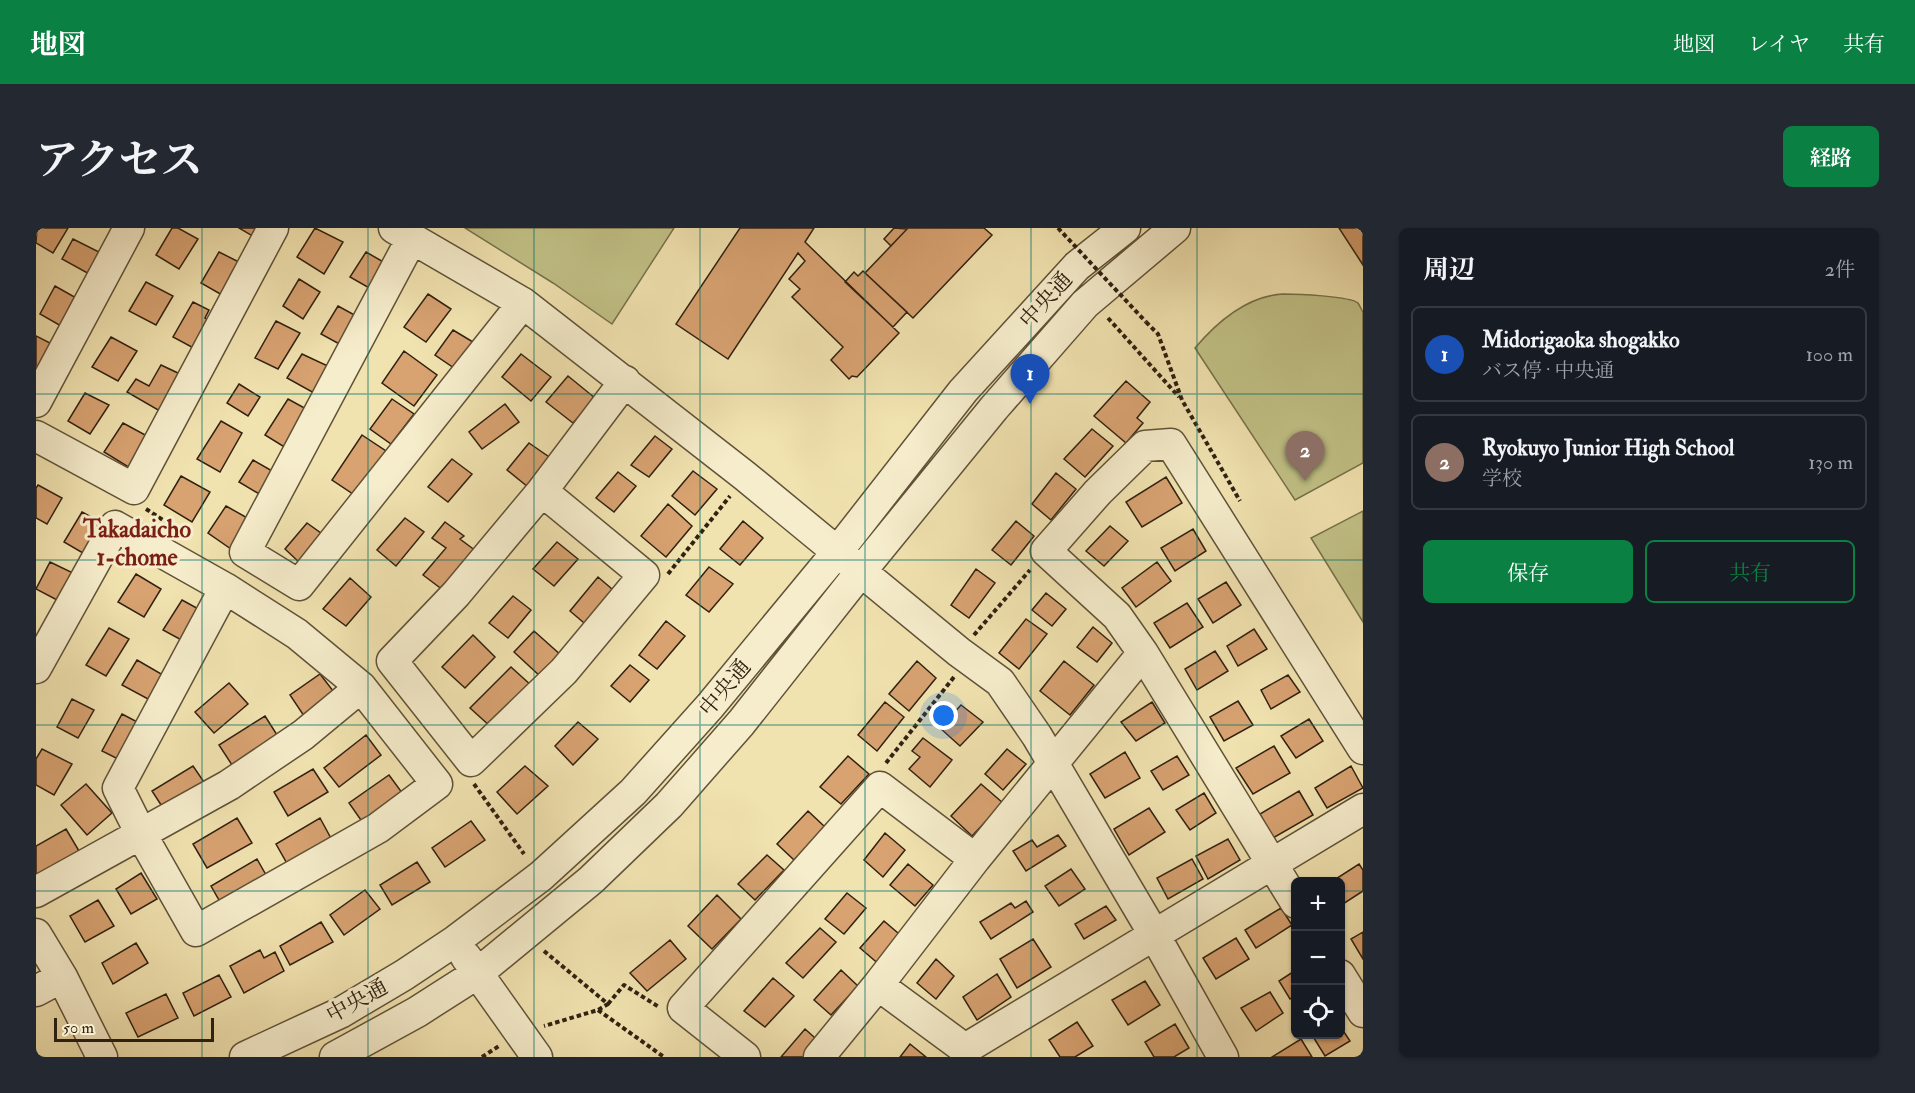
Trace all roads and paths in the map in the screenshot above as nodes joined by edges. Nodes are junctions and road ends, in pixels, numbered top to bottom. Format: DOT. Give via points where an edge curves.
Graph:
graph roads {
  1 [pos="129,228"];
  2 [pos="273,228"];
  3 [pos="1058,228"];
  4 [pos="1125,228"];
  5 [pos="1175,228"];
  6 [pos="403,233"];
  7 [pos="1090,299"];
  8 [pos="523,303"];
  9 [pos="625,381"];
  10 [pos="1182,400"];
  11 [pos="36,402"];
  12 [pos="36,436"];
  13 [pos="746,476"];
  14 [pos="542,491"];
  15 [pos="1243,507"];
  16 [pos="838,551"];
  17 [pos="862,570"];
  18 [pos="644,575"];
  19 [pos="225,588"];
  20 [pos="1143,653"];
  21 [pos="36,668"];
  22 [pos="361,687"];
  23 [pos="1363,749"];
  24 [pos="1053,764"];
  25 [pos="470,778"];
  26 [pos="1363,809"];
  27 [pos="141,834"];
  28 [pos="524,854"];
  29 [pos="975,859"];
  30 [pos="1272,864"];
  31 [pos="36,892"];
  32 [pos="1291,895"];
  33 [pos="36,934"];
  34 [pos="524,934"];
  35 [pos="1155,936"];
  36 [pos="455,940"];
  37 [pos="478,973"];
  38 [pos="1345,982"];
  39 [pos="49,984"];
  40 [pos="878,986"];
  41 [pos="598,1010"];
  42 [pos="1363,1012"];
  43 [pos="529,1045"];
  44 [pos="102,1057"];
  45 [pos="245,1057"];
  46 [pos="334,1057"];
  47 [pos="664,1057"];
  48 [pos="745,1057"];
  49 [pos="819,1057"];
  50 [pos="1223,1057"];
  1 -- 11 [label="street"];
  2 -- 12 [label="street" via="134,489"];
  3 -- 10 [label="path, bridge" via="1158,334"];
  4 -- 16 [label="street, 中央通" via="1077,266 963,391"];
  5 -- 7 [label="street, 中央通"];
  6 -- 8 [label="street"];
  6 -- 8 [label="street" via="245,552 299,585"];
  7 -- 10 [label="path"];
  7 -- 17 [label="street, 中央通" via="994,408"];
  8 -- 9 [label="street"];
  9 -- 13 [label="street"];
  9 -- 14 [label="street"];
  10 -- 15 [label="path"];
  13 -- 16 [label="street"];
  13 -- 18 [label="path" via="668,574"];
  14 -- 18 [label="street"];
  14 -- 18 [label="street" via="456,594 392,661 471,760 564,671"];
  16 -- 17 [label="street"];
  16 -- 36 [label="street, 中央通" via="633,792 541,876"];
  17 -- 24 [label="street" via="1000,682"];
  17 -- 34 [label="street, 中央通" via="741,723 669,806 591,880"];
  19 -- 21 [label="street" via="115,526"];
  19 -- 22 [label="street" via="297,634"];
  19 -- 27 [label="street" via="118,788"];
  20 -- 23 [label="street" via="1117,616 1046,551 1145,446 1171,444"];
  20 -- 24 [label="street"];
  20 -- 30 [label="street"];
  22 -- 27 [label="street" via="303,735 230,785"];
  22 -- 27 [label="street" via="437,784 378,828 196,931"];
  24 -- 29 [label="street"];
  24 -- 35 [label="street"];
  25 -- 28 [label="path"];
  26 -- 30 [label="street"];
  27 -- 31 [label="street"];
  29 -- 40 [label="street"];
  29 -- 48 [label="street" via="880,787 683,1008"];
  30 -- 32 [label="street"];
  30 -- 35 [label="street"];
  33 -- 39 [label="street"];
  34 -- 37 [label="street, 中央通"];
  34 -- 41 [label="path" via="608,1004"];
  35 -- 40 [label="street" via="965,1049"];
  35 -- 50 [label="street"];
  36 -- 37 [label="street"];
  36 -- 45 [label="street, 中央通" via="340,1012"];
  37 -- 43 [label="street"];
  37 -- 46 [label="street, 中央通"];
  38 -- 42 [label="street"];
  39 -- 44 [label="street"];
  40 -- 49 [label="street"];
  41 -- 43 [label="path"];
  41 -- 47 [label="path"];
}
